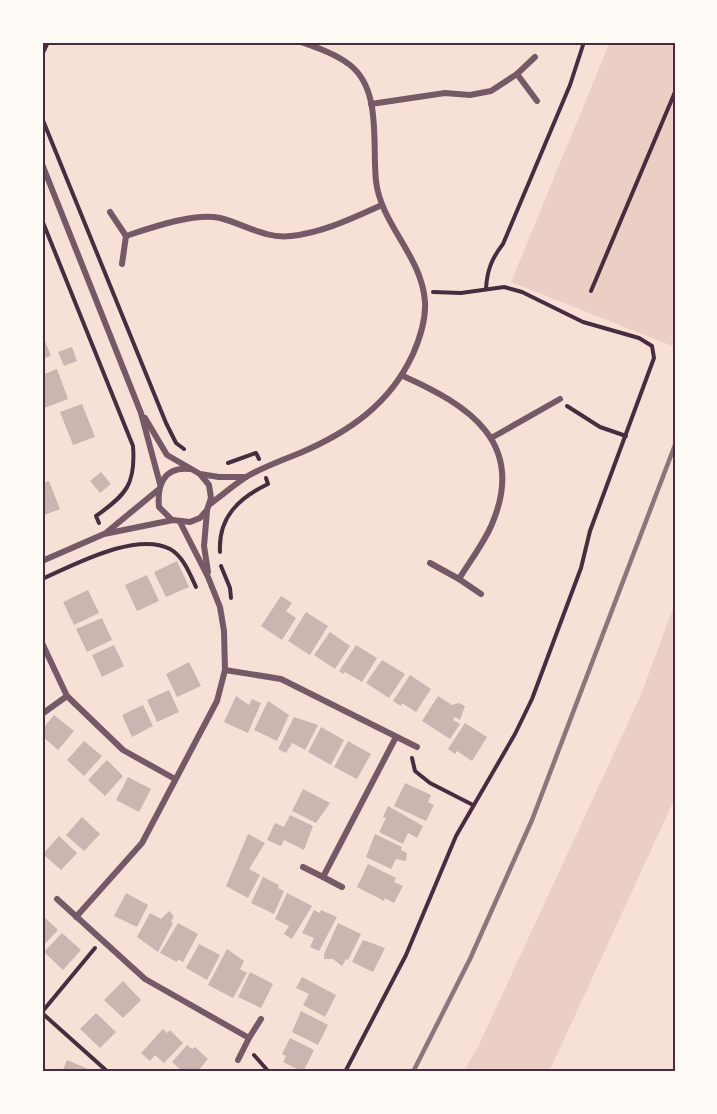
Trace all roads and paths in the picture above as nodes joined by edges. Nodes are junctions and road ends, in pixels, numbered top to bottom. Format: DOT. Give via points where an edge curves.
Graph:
graph roads {
  1 [pos="48,42"];
  2 [pos="301,42"];
  3 [pos="584,42"];
  4 [pos="42,55"];
  5 [pos="535,57"];
  6 [pos="517,75"];
  7 [pos="675,92"];
  8 [pos="537,100"];
  9 [pos="371,104"];
  10 [pos="42,118"];
  11 [pos="42,164"];
  12 [pos="382,205"];
  13 [pos="110,212"];
  14 [pos="42,220"];
  15 [pos="126,236"];
  16 [pos="122,264"];
  17 [pos="486,289"];
  18 [pos="591,291"];
  19 [pos="424,294"];
  20 [pos="403,376"];
  21 [pos="560,399"];
  22 [pos="141,413"];
  23 [pos="579,415"];
  24 [pos="626,436"];
  25 [pos="493,437"];
  26 [pos="193,455"];
  27 [pos="221,462"];
  28 [pos="192,469"];
  29 [pos="263,469"];
  30 [pos="200,474"];
  31 [pos="247,477"];
  32 [pos="159,487"];
  33 [pos="209,507"];
  34 [pos="96,516"];
  35 [pos="176,521"];
  36 [pos="104,534"];
  37 [pos="220,554"];
  38 [pos="42,561"];
  39 [pos="430,563"];
  40 [pos="220,564"];
  41 [pos="208,577"];
  42 [pos="42,579"];
  43 [pos="459,579"];
  44 [pos="481,594"];
  45 [pos="201,597"];
  46 [pos="222,617"];
  47 [pos="42,643"];
  48 [pos="225,670"];
  49 [pos="67,696"];
  50 [pos="42,714"];
  51 [pos="396,737"];
  52 [pos="417,747"];
  53 [pos="411,761"];
  54 [pos="175,779"];
  55 [pos="473,805"];
  56 [pos="303,867"];
  57 [pos="323,877"];
  58 [pos="342,887"];
  59 [pos="57,899"];
  60 [pos="76,917"];
  61 [pos="101,940"];
  62 [pos="42,1013"];
  63 [pos="261,1019"];
  64 [pos="249,1038"];
  65 [pos="255,1056"];
  66 [pos="238,1060"];
  67 [pos="108,1072"];
  68 [pos="269,1072"];
  69 [pos="345,1072"];
  1 -- 4 [label="path"];
  2 -- 9 [label="street" via="351,65 364,81"];
  3 -- 17 [label="path" via="570,85 503,244 486,272"];
  5 -- 6 [label="street"];
  6 -- 8 [label="street"];
  6 -- 9 [label="street" via="491,91"];
  7 -- 18 [label="path"];
  9 -- 12 [label="street" via="376,182"];
  10 -- 26 [label="path" via="166,423 176,442"];
  11 -- 22 [label="street"];
  12 -- 15 [label="street" via="290,237 268,236 219,218 196,218"];
  12 -- 19 [label="street" via="417,267"];
  13 -- 15 [label="street"];
  14 -- 34 [label="path" via="133,446 135,464 131,481 120,499"];
  15 -- 16 [label="street"];
  17 -- 19 [label="path"];
  17 -- 24 [label="path" via="504,287 522,292 583,322 639,338 652,346 654,358"];
  19 -- 20 [label="street" via="421,335"];
  20 -- 25 [label="street" via="444,396 477,419"];
  20 -- 29 [label="street" via="361,421 321,444"];
  21 -- 25 [label="street"];
  22 -- 28 [label="street" via="167,455"];
  22 -- 32 [label="street"];
  23 -- 24 [label="path"];
  24 -- 55 [label="path" via="532,699"];
  25 -- 43 [label="street" via="503,471 501,498 492,525"];
  27 -- 29 [label="path" via="256,453"];
  28 -- 30 [label="street"];
  28 -- 32 [label="street" via="168,474"];
  29 -- 31 [label="street"];
  29 -- 37 [label="path" via="268,484 246,495 232,510 223,525"];
  30 -- 31 [label="street"];
  30 -- 33 [label="street" via="209,485"];
  31 -- 33 [label="street"];
  32 -- 35 [label="street" via="159,507"];
  32 -- 36 [label="street"];
  33 -- 35 [label="street" via="200,518"];
  33 -- 41 [label="street" via="204,546"];
  35 -- 36 [label="street"];
  35 -- 41 [label="street"];
  36 -- 38 [label="street"];
  39 -- 43 [label="street"];
  40 -- 46 [label="path" via="230,588 232,615"];
  41 -- 46 [label="street"];
  42 -- 45 [label="path" via="135,544 155,544 171,549 183,561"];
  43 -- 44 [label="street"];
  46 -- 48 [label="street"];
  47 -- 49 [label="street"];
  48 -- 51 [label="street" via="281,679"];
  48 -- 54 [label="street" via="217,701"];
  49 -- 50 [label="street"];
  49 -- 54 [label="street" via="123,750"];
  51 -- 52 [label="street"];
  51 -- 57 [label="street"];
  53 -- 55 [label="path" via="415,771 430,783"];
  54 -- 60 [label="street" via="142,843"];
  55 -- 69 [label="path" via="433,886 406,955"];
  56 -- 57 [label="street"];
  57 -- 58 [label="street"];
  59 -- 60 [label="street"];
  60 -- 61 [label="street"];
  61 -- 62 [label="path"];
  61 -- 64 [label="street" via="145,979"];
  62 -- 67 [label="path"];
  63 -- 64 [label="street"];
  64 -- 66 [label="street"];
  65 -- 68 [label="path"];
}
